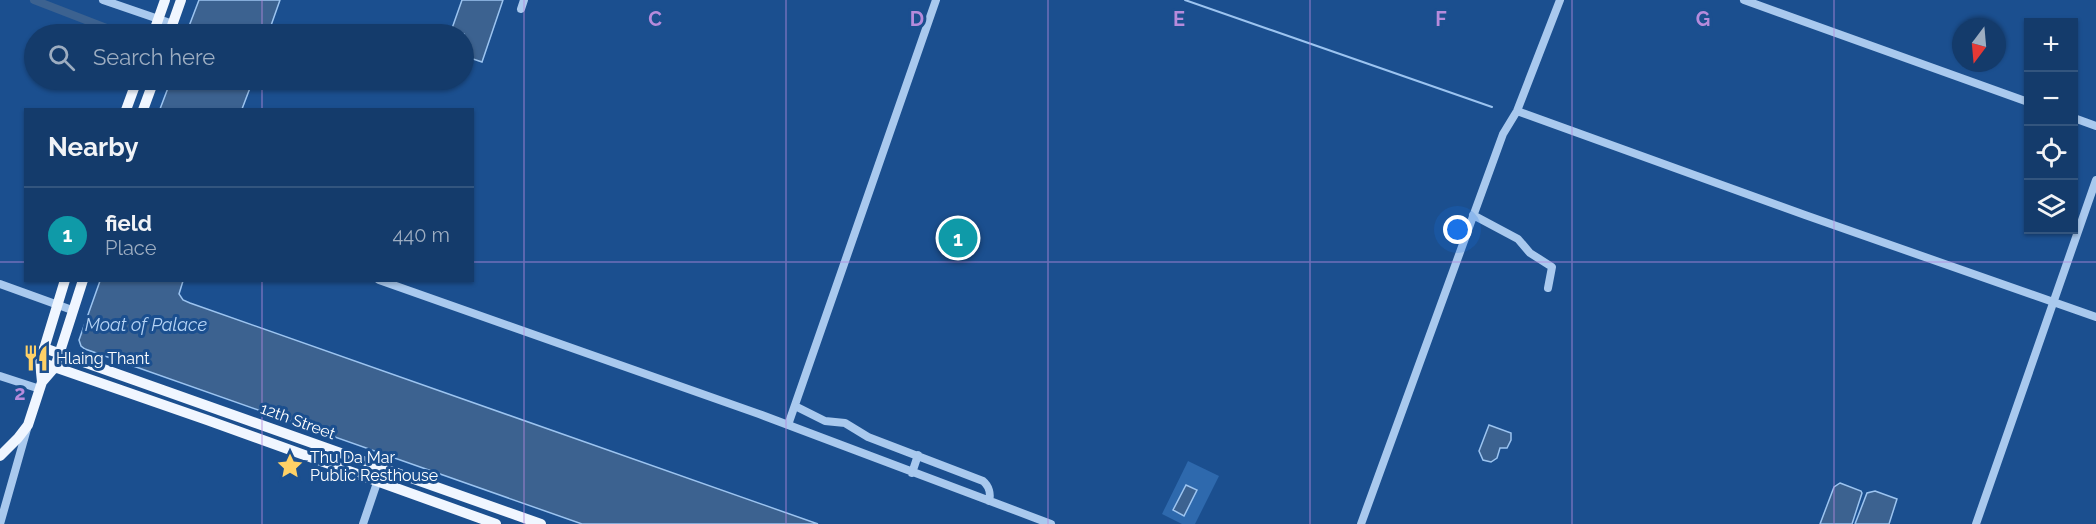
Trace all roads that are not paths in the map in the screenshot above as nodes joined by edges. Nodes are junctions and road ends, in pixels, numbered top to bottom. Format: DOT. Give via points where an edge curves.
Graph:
graph roads {
  1 [pos="103,0"];
  2 [pos="165,0"];
  3 [pos="181,0"];
  4 [pos="936,0"];
  5 [pos="1560,0"];
  6 [pos="1744,0"];
  7 [pos="159,19"];
  8 [pos="157,24"];
  9 [pos="165,24"];
  10 [pos="173,24"];
  11 [pos="133,90"];
  12 [pos="150,90"];
  13 [pos="2024,101"];
  14 [pos="127,108"];
  15 [pos="144,108"];
  16 [pos="1517,111"];
  17 [pos="2078,120"];
  18 [pos="2096,126"];
  19 [pos="2096,180"];
  20 [pos="1473,215"];
  21 [pos="64,282"];
  22 [pos="82,282"];
  23 [pos="385,282"];
  24 [pos="0,284"];
  25 [pos="1548,288"];
  26 [pos="2054,302"];
  27 [pos="57,305"];
  28 [pos="72,310"];
  29 [pos="2096,317"];
  30 [pos="44,348"];
  31 [pos="59,352"];
  32 [pos="40,362"];
  33 [pos="55,367"];
  34 [pos="0,376"];
  35 [pos="41,386"];
  36 [pos="795,406"];
  37 [pos="28,425"];
  38 [pos="788,425"];
  39 [pos="918,455"];
  40 [pos="0,456"];
  41 [pos="382,468"];
  42 [pos="912,472"];
  43 [pos="377,482"];
  44 [pos="989,501"];
  45 [pos="0,524"];
  46 [pos="363,524"];
  47 [pos="496,524"];
  48 [pos="541,524"];
  49 [pos="1051,524"];
  50 [pos="1361,524"];
  51 [pos="1976,524"];
  1 -- 7 [label="street"];
  2 -- 7 [label="main road"];
  3 -- 10 [label="main road"];
  4 -- 36 [label="street"];
  5 -- 16 [label="street"];
  6 -- 13 [label="street"];
  7 -- 8 [label="main road"];
  7 -- 9 [label="street"];
  11 -- 14 [label="main road"];
  12 -- 15 [label="main road"];
  16 -- 20 [label="street" via="1503,134"];
  16 -- 26 [label="street"];
  17 -- 18 [label="street"];
  19 -- 26 [label="street"];
  20 -- 25 [label="street" via="1518,239 1530,253 1552,267"];
  20 -- 50 [label="street"];
  21 -- 27 [label="main road"];
  22 -- 28 [label="main road"];
  23 -- 38 [label="street"];
  24 -- 27 [label="street"];
  26 -- 29 [label="street"];
  26 -- 51 [label="street"];
  27 -- 28 [label="street"];
  27 -- 30 [label="main road"];
  28 -- 31 [label="main road"];
  30 -- 31 [label="main road, 12th Street"];
  30 -- 32 [label="main road"];
  31 -- 33 [label="main road"];
  31 -- 41 [label="main road, 12th Street"];
  32 -- 33 [label="main road, 12th Street"];
  32 -- 35 [label="main road"];
  33 -- 35 [label="main road"];
  33 -- 43 [label="main road, 12th Street"];
  34 -- 35 [label="street"];
  35 -- 37 [label="main road"];
  36 -- 38 [label="street"];
  36 -- 39 [label="street"];
  37 -- 40 [label="main road"];
  37 -- 45 [label="street"];
  38 -- 42 [label="street"];
  39 -- 42 [label="street"];
  39 -- 44 [label="street" via="984,482"];
  41 -- 43 [label="street"];
  41 -- 48 [label="main road, 12th Street"];
  42 -- 44 [label="street"];
  43 -- 46 [label="street"];
  43 -- 47 [label="main road, 12th Street"];
  44 -- 49 [label="street"];
}
